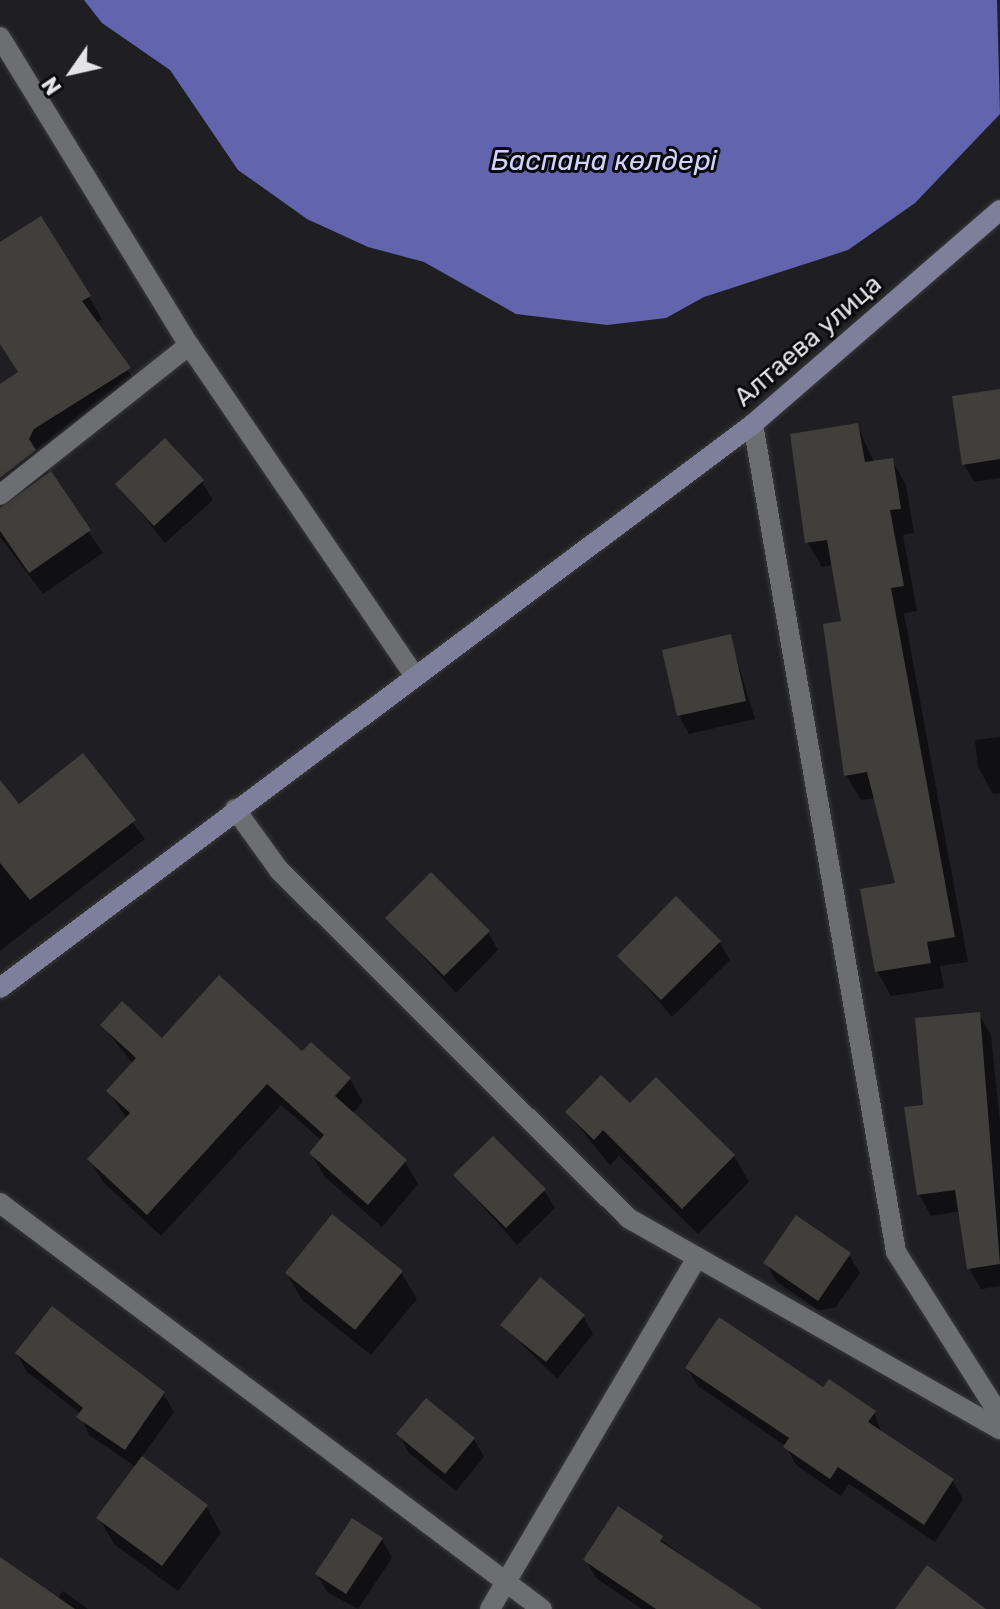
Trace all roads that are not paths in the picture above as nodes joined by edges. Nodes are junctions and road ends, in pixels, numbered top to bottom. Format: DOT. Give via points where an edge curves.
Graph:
graph roads {
  1 [pos="0,37"];
  2 [pos="1000,210"];
  3 [pos="189,345"];
  4 [pos="753,424"];
  5 [pos="0,495"];
  6 [pos="414,675"];
  7 [pos="235,809"];
  8 [pos="0,988"];
  9 [pos="0,1203"];
  10 [pos="697,1257"];
  11 [pos="1000,1416"];
  12 [pos="1000,1429"];
  13 [pos="508,1583"];
  14 [pos="490,1609"];
  15 [pos="542,1609"];
  1 -- 3 [label="street"];
  2 -- 4 [label="main road, Алтаева улица"];
  3 -- 5 [label="street"];
  3 -- 6 [label="street"];
  4 -- 6 [label="main road, Алтаева улица"];
  4 -- 11 [label="street" via="896,1252"];
  6 -- 7 [label="main road, Алтаева улица"];
  7 -- 8 [label="main road, Алтаева улица"];
  7 -- 10 [label="street" via="279,870 628,1218"];
  9 -- 13 [label="street"];
  10 -- 12 [label="street"];
  10 -- 13 [label="street"];
  13 -- 14 [label="street"];
  13 -- 15 [label="street"];
}
